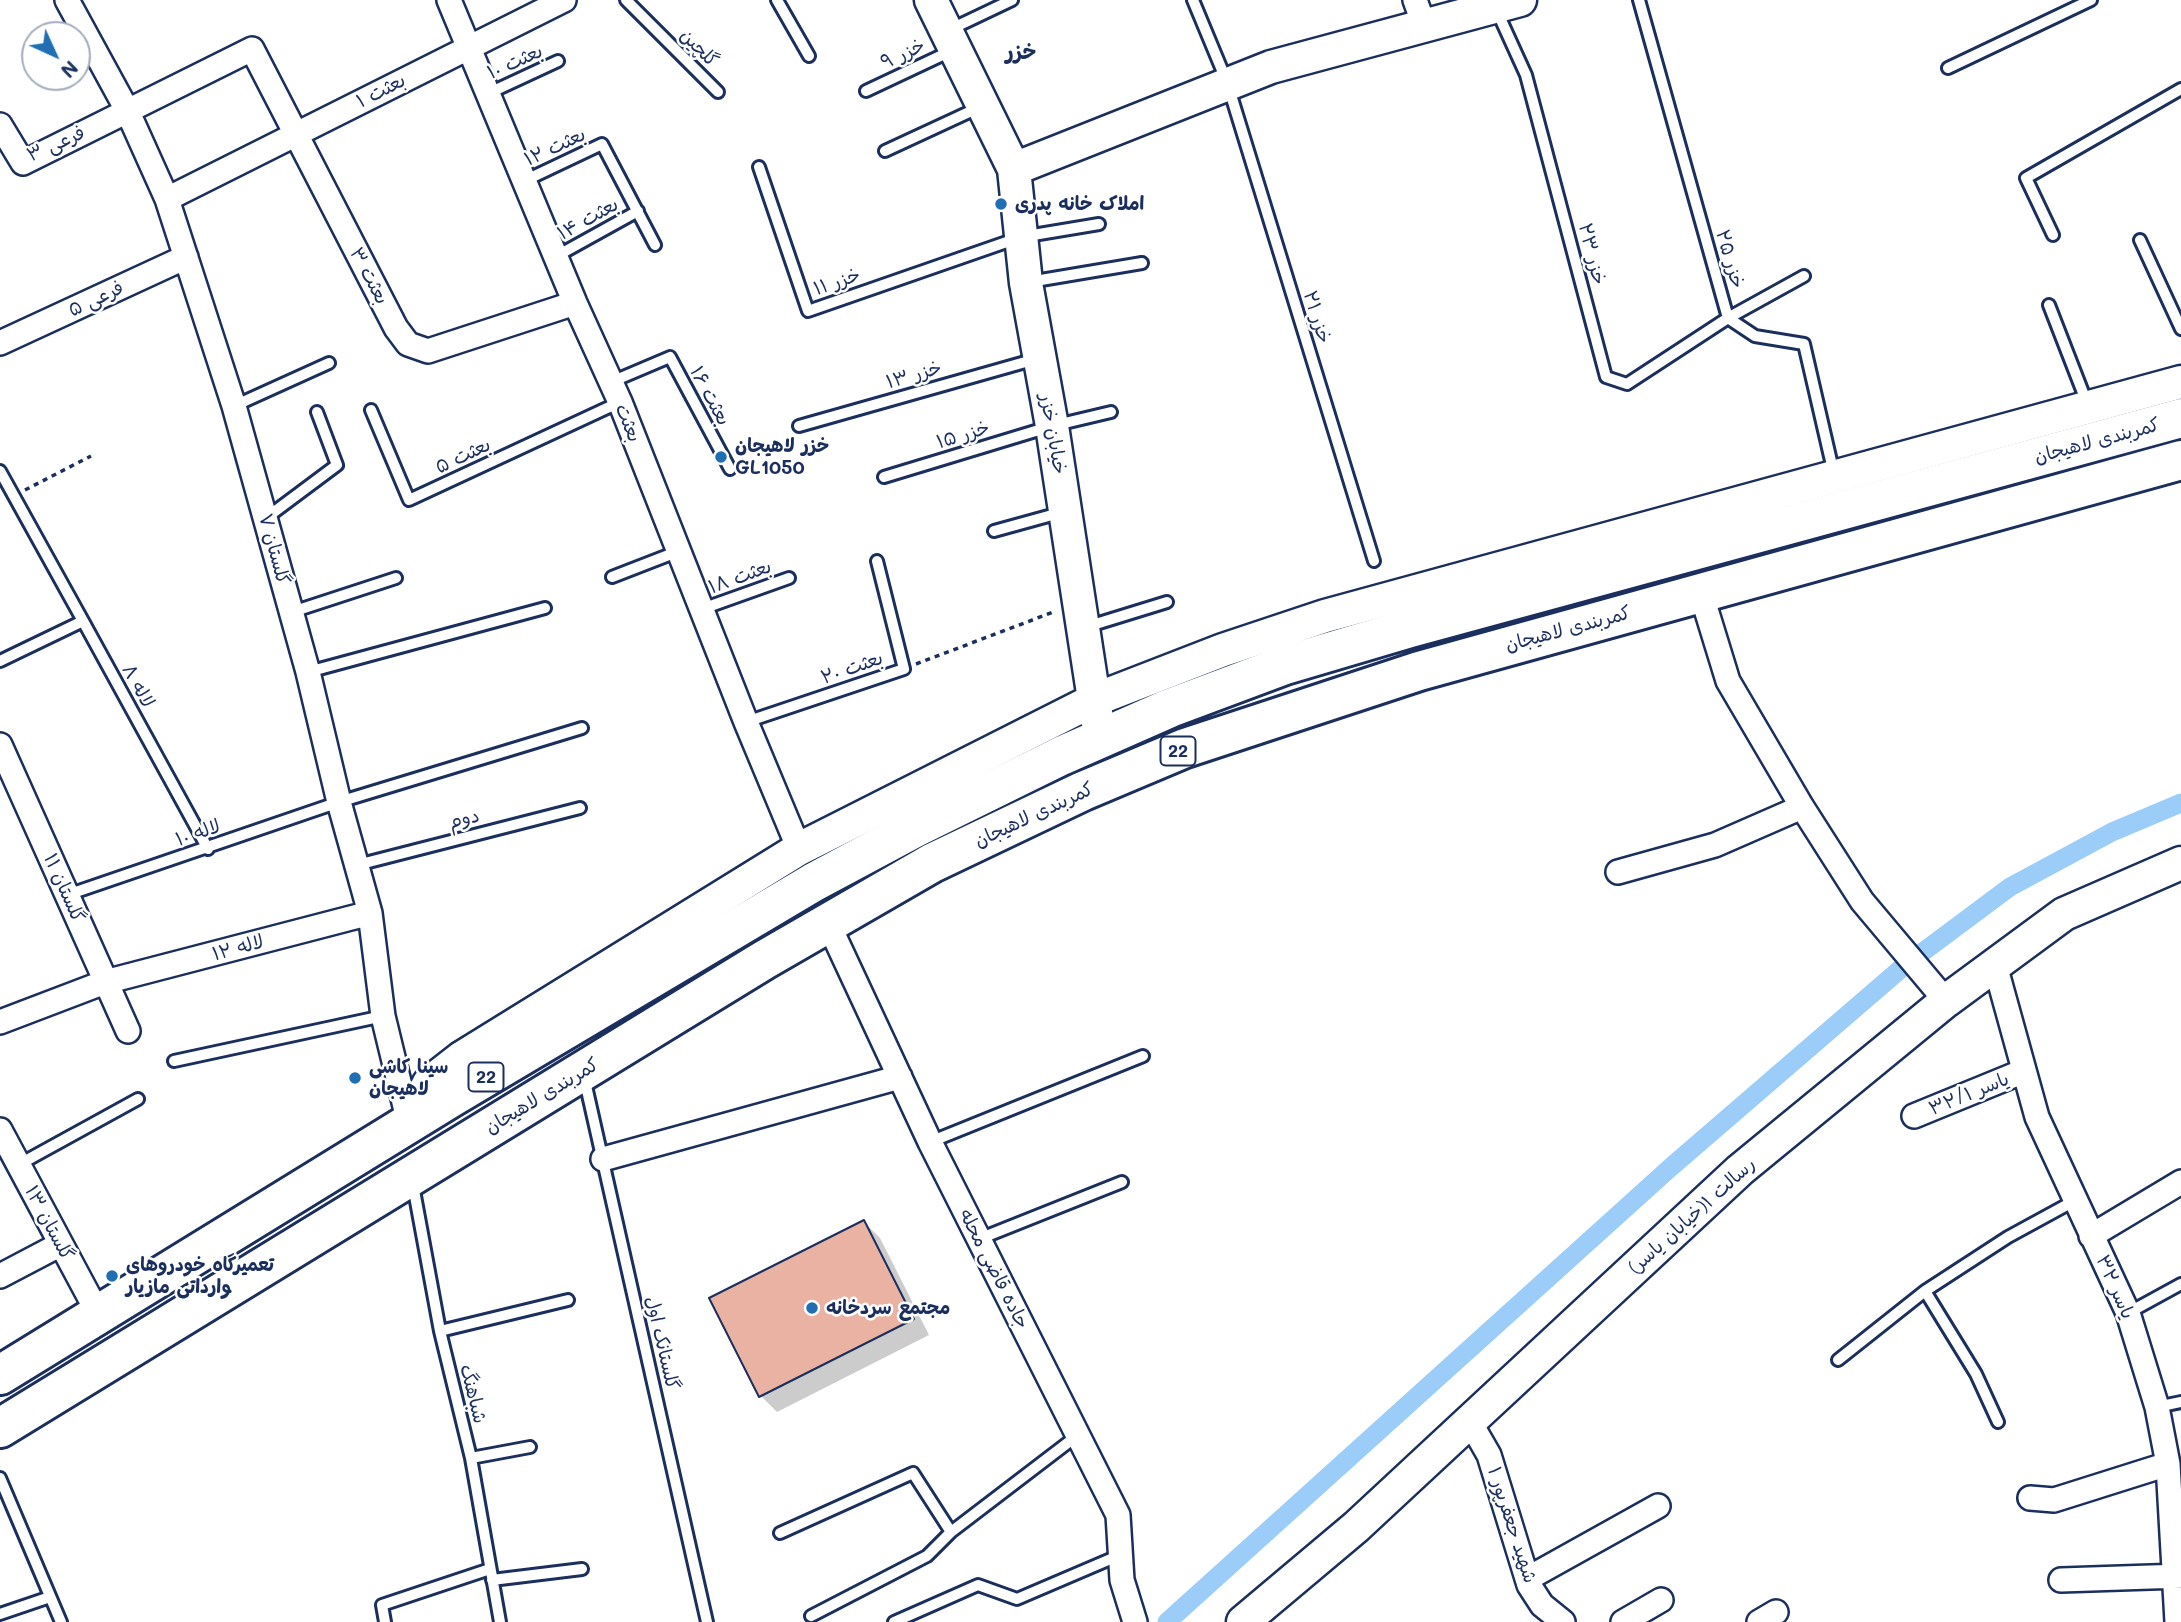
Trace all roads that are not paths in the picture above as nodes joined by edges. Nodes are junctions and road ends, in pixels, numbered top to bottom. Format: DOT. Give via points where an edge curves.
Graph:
graph roads {
  1 [pos="67,0"];
  2 [pos="449,0"];
  3 [pos="564,0"];
  4 [pos="626,0"];
  5 [pos="777,0"];
  6 [pos="931,0"];
  7 [pos="1012,0"];
  8 [pos="1193,0"];
  9 [pos="1639,0"];
  10 [pos="2091,0"];
  11 [pos="1502,2"];
  12 [pos="1419,13"];
  13 [pos="951,40"];
  14 [pos="468,46"];
  15 [pos="809,56"];
  16 [pos="558,61"];
  17 [pos="1948,68"];
  18 [pos="1227,82"];
  19 [pos="2181,89"];
  20 [pos="866,90"];
  21 [pos="718,92"];
  22 [pos="487,94"];
  23 [pos="983,105"];
  24 [pos="127,110"];
  25 [pos="0,125"];
  26 [pos="295,136"];
  27 [pos="886,150"];
  28 [pos="759,167"];
  29 [pos="1014,169"];
  30 [pos="524,181"];
  31 [pos="167,199"];
  32 [pos="638,211"];
  33 [pos="1099,225"];
  34 [pos="2053,235"];
  35 [pos="1021,237"];
  36 [pos="2140,240"];
  37 [pos="655,245"];
  38 [pos="186,257"];
  39 [pos="555,257"];
  40 [pos="1142,263"];
  41 [pos="1804,276"];
  42 [pos="1026,283"];
  43 [pos="575,303"];
  44 [pos="2049,304"];
  45 [pos="1728,318"];
  46 [pos="2181,329"];
  47 [pos="2,336"];
  48 [pos="1039,359"];
  49 [pos="329,363"];
  50 [pos="2181,382"];
  51 [pos="616,392"];
  52 [pos="234,407"];
  53 [pos="2088,407"];
  54 [pos="371,410"];
  55 [pos="317,412"];
  56 [pos="1111,412"];
  57 [pos="2181,418"];
  58 [pos="799,426"];
  59 [pos="1052,426"];
  60 [pos="2181,460"];
  61 [pos="730,469"];
  62 [pos="0,471"];
  63 [pos="884,477"];
  64 [pos="1839,494"];
  65 [pos="1065,511"];
  66 [pos="266,518"];
  67 [pos="994,531"];
  68 [pos="679,551"];
  69 [pos="1374,561"];
  70 [pos="877,562"];
  71 [pos="612,577"];
  72 [pos="396,578"];
  73 [pos="789,578"];
  74 [pos="1701,593"];
  75 [pos="1167,602"];
  76 [pos="545,608"];
  77 [pos="702,609"];
  78 [pos="292,612"];
  79 [pos="1081,615"];
  80 [pos="83,621"];
  81 [pos="0,662"];
  82 [pos="308,672"];
  83 [pos="1094,700"];
  84 [pos="746,722"];
  85 [pos="582,728"];
  86 [pos="1100,739"];
  87 [pos="0,745"];
  88 [pos="339,802"];
  89 [pos="1802,807"];
  90 [pos="580,808"];
  91 [pos="208,849"];
  92 [pos="2181,863"];
  93 [pos="357,865"];
  94 [pos="807,866"];
  95 [pos="1618,872"];
  96 [pos="67,895"];
  97 [pos="370,913"];
  98 [pos="828,923"];
  99 [pos="1995,965"];
  100 [pos="106,982"];
  101 [pos="1946,1001"];
  102 [pos="383,1016"];
  103 [pos="0,1022"];
  104 [pos="128,1031"];
  105 [pos="1143,1056"];
  106 [pos="174,1061"];
  107 [pos="583,1071"];
  108 [pos="2024,1071"];
  109 [pos="900,1077"];
  110 [pos="138,1099"];
  111 [pos="1914,1116"];
  112 [pos="410,1123"];
  113 [pos="0,1130"];
  114 [pos="930,1142"];
  115 [pos="603,1159"];
  116 [pos="19,1165"];
  117 [pos="411,1175"];
  118 [pos="1122,1182"];
  119 [pos="2181,1182"];
  120 [pos="2074,1201"];
  121 [pos="247,1224"];
  122 [pos="2091,1236"];
  123 [pos="979,1239"];
  124 [pos="61,1244"];
  125 [pos="269,1263"];
  126 [pos="0,1276"];
  127 [pos="2181,1283"];
  128 [pos="1925,1291"];
  129 [pos="568,1300"];
  130 [pos="2128,1313"];
  131 [pos="99,1315"];
  132 [pos="440,1331"];
  133 [pos="1838,1360"];
  134 [pos="0,1375"];
  135 [pos="2181,1402"];
  136 [pos="2157,1408"];
  137 [pos="1470,1422"];
  138 [pos="1998,1422"];
  139 [pos="0,1428"];
  140 [pos="1078,1435"];
  141 [pos="530,1447"];
  142 [pos="471,1458"];
  143 [pos="2168,1464"];
  144 [pos="0,1478"];
  145 [pos="2030,1498"];
  146 [pos="1658,1506"];
  147 [pos="780,1532"];
  148 [pos="951,1532"];
  149 [pos="1120,1555"];
  150 [pos="582,1569"];
  151 [pos="491,1574"];
  152 [pos="2178,1576"];
  153 [pos="1527,1579"];
  154 [pos="2061,1580"];
  155 [pos="50,1597"];
  156 [pos="1661,1600"];
  157 [pos="0,1614"];
  158 [pos="811,1616"];
  159 [pos="61,1622"];
  160 [pos="385,1622"];
  161 [pos="500,1622"];
  162 [pos="707,1622"];
  163 [pos="894,1622"];
  164 [pos="1135,1622"];
  165 [pos="1243,1622"];
  166 [pos="1563,1622"];
  167 [pos="1623,1622"];
  168 [pos="2177,1622"];
  1 -- 24 [label="street, گلستان ۷"];
  2 -- 14 [label="street, بعثت"];
  3 -- 14 [label="street, بعثت ۱"];
  4 -- 21 [label="lane, گلچین"];
  5 -- 15 [label="lane"];
  6 -- 13 [label="street, خیابان خزر"];
  7 -- 13 [label="lane, خزر ۹"];
  8 -- 18 [label="lane, خزر ۲۱"];
  9 -- 45 [label="lane, خزر ۲۵"];
  10 -- 17 [label="lane"];
  11 -- 12 [label="street"];
  11 -- 45 [label="lane, خزر ۲۳" via="1526,75 1606,376 1627,384"];
  12 -- 18 [label="street"];
  13 -- 20 [label="lane, خزر ۹"];
  13 -- 23 [label="street, خیابان خزر"];
  14 -- 22 [label="street, بعثت"];
  14 -- 26 [label="street, بعثت ۱"];
  16 -- 22 [label="lane, بعثت ۱۰"];
  18 -- 29 [label="street"];
  18 -- 69 [label="lane, خزر ۲۱"];
  19 -- 34 [label="lane" via="2026,178"];
  22 -- 30 [label="street, بعثت"];
  23 -- 27 [label="lane"];
  23 -- 29 [label="street, خیابان خزر"];
  24 -- 25 [label="street, فرعی ۳" via="23,163"];
  24 -- 26 [label="street, بعثت ۳" via="253,49"];
  24 -- 31 [label="street, گلستان ۷"];
  26 -- 31 [label="street, بعثت ۱"];
  26 -- 43 [label="street, بعثت ۳" via="408,344 428,351"];
  28 -- 35 [label="lane, خزر ۱۱" via="808,311"];
  29 -- 35 [label="street, خیابان خزر"];
  30 -- 32 [label="lane, بعثت ۱۲" via="602,144"];
  30 -- 39 [label="street, بعثت"];
  31 -- 38 [label="street, گلستان ۷"];
  32 -- 37 [label="lane"];
  32 -- 39 [label="lane, بعثت ۱۴"];
  33 -- 35 [label="lane"];
  35 -- 42 [label="street, خیابان خزر"];
  36 -- 46 [label="lane"];
  38 -- 47 [label="street, فرعی ۵"];
  38 -- 52 [label="street, گلستان ۷"];
  39 -- 43 [label="street, بعثت"];
  40 -- 42 [label="lane"];
  41 -- 45 [label="lane"];
  42 -- 48 [label="street, خیابان خزر"];
  43 -- 51 [label="street, بعثت"];
  44 -- 53 [label="lane"];
  45 -- 64 [label="lane, خزر ۲۵" via="1755,336 1804,344"];
  48 -- 58 [label="lane, خزر ۱۳"];
  48 -- 59 [label="street, خیابان خزر"];
  49 -- 52 [label="lane"];
  50 -- 53 [label="street"];
  51 -- 54 [label="lane, بعثت ۵" via="409,500"];
  51 -- 61 [label="lane, بعثت ۱۶" via="670,358"];
  51 -- 68 [label="street, بعثت"];
  52 -- 66 [label="street, گلستان ۷"];
  53 -- 64 [label="street"];
  55 -- 66 [label="lane" via="337,465"];
  56 -- 59 [label="lane, خزر ۱۵"];
  57 -- 64 [label="highway, کمربندی لاهیجان / 22"];
  59 -- 63 [label="lane, خزر ۱۵"];
  59 -- 65 [label="street, خیابان خزر"];
  60 -- 74 [label="highway, کمربندی لاهیجان / 22"];
  62 -- 80 [label="lane, لاله ۸"];
  64 -- 83 [label="street" via="1325,616"];
  64 -- 86 [label="highway, کمربندی لاهیجان / 22" via="1297,661"];
  65 -- 67 [label="lane"];
  65 -- 79 [label="street, خیابان خزر"];
  66 -- 78 [label="street, گلستان ۷"];
  68 -- 71 [label="lane"];
  68 -- 77 [label="street, بعثت"];
  70 -- 84 [label="lane, بعثت ۲۰" via="904,668"];
  72 -- 78 [label="lane"];
  73 -- 77 [label="lane, بعثت ۱۸"];
  74 -- 89 [label="street" via="1728,681"];
  74 -- 98 [label="highway, کمربندی لاهیجان / 22" via="1419,671 1185,748 932,863"];
  75 -- 79 [label="lane"];
  76 -- 82 [label="lane"];
  77 -- 84 [label="street, بعثت"];
  78 -- 82 [label="street, گلستان ۷"];
  79 -- 83 [label="street, خیابان خزر"];
  80 -- 81 [label="lane"];
  80 -- 91 [label="lane, لاله ۸"];
  82 -- 88 [label="street, گلستان ۷"];
  83 -- 86 [label="street, خیابان خزر"];
  83 -- 94 [label="street"];
  84 -- 94 [label="street, بعثت"];
  85 -- 88 [label="lane, لاله ۱۰"];
  86 -- 94 [label="highway, کمربندی لاهیجان / 22" via="915,828"];
  87 -- 96 [label="street, گلستان ۱۱"];
  88 -- 91 [label="lane, لاله ۱۰"];
  88 -- 93 [label="street, گلستان ۷"];
  89 -- 95 [label="street" via="1715,845"];
  89 -- 101 [label="street" via="1862,901"];
  90 -- 93 [label="lane, دوم"];
  91 -- 96 [label="lane, لاله ۱۰"];
  92 -- 99 [label="street, رسالت ۱(خیابان یاسر)" via="2064,914"];
  93 -- 97 [label="street, گلستان ۷"];
  94 -- 112 [label="highway, کمربندی لاهیجان / 22"];
  96 -- 100 [label="street, گلستان ۱۱"];
  97 -- 100 [label="street, لاله ۱۲"];
  97 -- 102 [label="street, گلستان ۷"];
  98 -- 107 [label="highway, کمربندی لاهیجان / 22"];
  98 -- 109 [label="street, جاده قاضی محله"];
  99 -- 101 [label="street, رسالت ۱(خیابان یاسر)"];
  99 -- 108 [label="street, یاسر ۳۲"];
  100 -- 103 [label="street, لاله ۱۲"];
  100 -- 104 [label="street, گلستان ۱۱"];
  101 -- 137 [label="street, رسالت ۱(خیابان یاسر)" via="1740,1170"];
  102 -- 106 [label="lane"];
  102 -- 112 [label="street, گلستان ۷"];
  105 -- 114 [label="lane"];
  107 -- 115 [label="lane, گلستانک اول"];
  107 -- 117 [label="highway, کمربندی لاهیجان / 22"];
  108 -- 111 [label="street, یاسر ۳۲/۱"];
  108 -- 120 [label="street, یاسر ۳۲" via="2037,1117"];
  109 -- 114 [label="street, جاده قاضی محله"];
  109 -- 115 [label="street"];
  110 -- 116 [label="lane"];
  112 -- 121 [label="highway, کمربندی لاهیجان / 22"];
  113 -- 116 [label="street, گلستان ۱۳"];
  114 -- 123 [label="street, جاده قاضی محله"];
  115 -- 162 [label="lane, گلستانک اول"];
  116 -- 124 [label="street, گلستان ۱۳"];
  117 -- 125 [label="highway, کمربندی لاهیجان / 22"];
  117 -- 132 [label="lane, شباهنگ"];
  118 -- 123 [label="lane"];
  119 -- 122 [label="street"];
  120 -- 122 [label="street, یاسر ۳۲"];
  120 -- 128 [label="lane"];
  121 -- 125 [label="highway"];
  121 -- 131 [label="highway, کمربندی لاهیجان / 22"];
  122 -- 130 [label="street, یاسر ۳۲"];
  123 -- 140 [label="street, جاده قاضی محله"];
  124 -- 126 [label="street"];
  124 -- 131 [label="street, گلستان ۱۳"];
  125 -- 139 [label="highway, کمربندی لاهیجان / 22"];
  127 -- 130 [label="lane"];
  128 -- 133 [label="lane"];
  128 -- 138 [label="lane" via="1976,1374"];
  129 -- 132 [label="lane"];
  130 -- 136 [label="street, یاسر ۳۲"];
  131 -- 134 [label="highway, کمربندی لاهیجان / 22"];
  132 -- 142 [label="lane, شباهنگ"];
  135 -- 136 [label="lane"];
  136 -- 143 [label="street, یاسر ۳۲"];
  137 -- 153 [label="street, شهید جعفرپور ۱" via="1489,1455"];
  137 -- 165 [label="street, رسالت ۱(خیابان یاسر)"];
  140 -- 148 [label="lane"];
  140 -- 149 [label="street, جاده قاضی محله" via="1118,1515"];
  141 -- 142 [label="lane"];
  142 -- 151 [label="lane, شباهنگ"];
  143 -- 145 [label="street" via="2054,1500"];
  143 -- 152 [label="street, یاسر ۳۲"];
  144 -- 155 [label="lane"];
  146 -- 153 [label="street"];
  147 -- 148 [label="lane" via="913,1473"];
  148 -- 158 [label="lane" via="927,1556"];
  149 -- 163 [label="lane" via="1017,1599 978,1585"];
  149 -- 164 [label="street, جاده قاضی محله" via="1122,1580"];
  150 -- 151 [label="lane"];
  151 -- 160 [label="lane" via="382,1605"];
  151 -- 161 [label="lane, شباهنگ"];
  152 -- 154 [label="street"];
  152 -- 168 [label="street, یاسر ۳۲"];
  153 -- 166 [label="street, شهید جعفرپور ۱" via="1542,1605"];
  155 -- 157 [label="lane"];
  155 -- 159 [label="lane"];
  156 -- 167 [label="street"];
}
